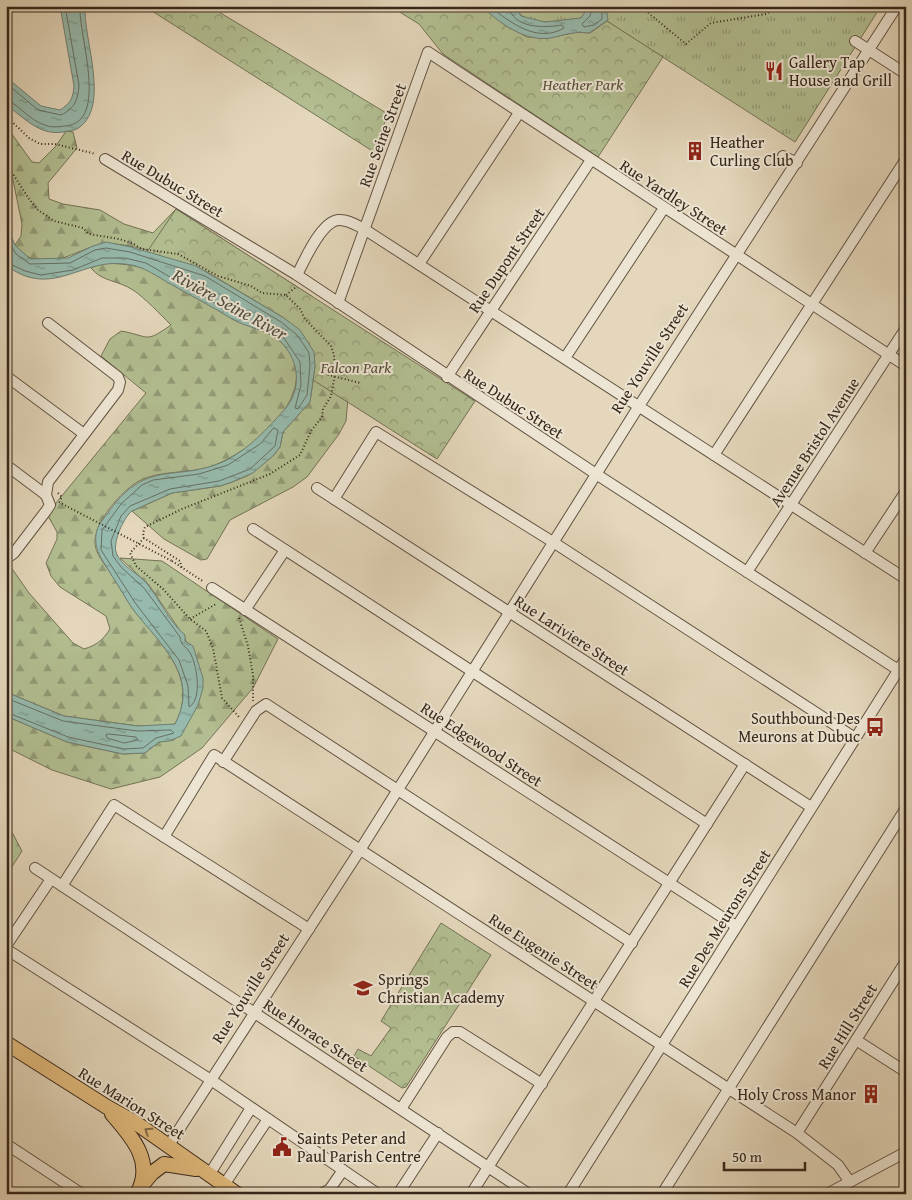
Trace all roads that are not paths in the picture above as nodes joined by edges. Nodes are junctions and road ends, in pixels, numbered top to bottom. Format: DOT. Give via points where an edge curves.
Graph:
graph roads {
  1 [pos="897,6"];
  2 [pos="854,41"];
  3 [pos="869,50"];
  4 [pos="428,52"];
  5 [pos="906,74"];
  6 [pos="519,113"];
  7 [pos="783,156"];
  8 [pos="104,159"];
  9 [pos="591,160"];
  10 [pos="906,160"];
  11 [pos="797,163"];
  12 [pos="664,208"];
  13 [pos="364,229"];
  14 [pos="736,256"];
  15 [pos="419,264"];
  16 [pos="299,277"];
  17 [pos="338,303"];
  18 [pos="812,305"];
  19 [pos="491,310"];
  20 [pos="48,323"];
  21 [pos="906,328"];
  22 [pos="889,354"];
  23 [pos="565,358"];
  24 [pos="906,366"];
  25 [pos="6,376"];
  26 [pos="447,377"];
  27 [pos="639,406"];
  28 [pos="84,434"];
  29 [pos="714,455"];
  30 [pos="6,465"];
  31 [pos="596,474"];
  32 [pos="317,488"];
  33 [pos="906,491"];
  34 [pos="46,495"];
  35 [pos="334,499"];
  36 [pos="790,505"];
  37 [pos="253,529"];
  38 [pos="553,542"];
  39 [pos="285,550"];
  40 [pos="865,553"];
  41 [pos="6,554"];
  42 [pos="747,572"];
  43 [pos="906,580"];
  44 [pos="212,588"];
  45 [pos="245,610"];
  46 [pos="509,613"];
  47 [pos="906,658"];
  48 [pos="472,672"];
  49 [pos="902,672"];
  50 [pos="434,731"];
  51 [pos="855,738"];
  52 [pos="223,762"];
  53 [pos="745,764"];
  54 [pos="397,791"];
  55 [pos="811,807"];
  56 [pos="906,808"];
  57 [pos="707,824"];
  58 [pos="164,837"];
  59 [pos="360,850"];
  60 [pos="35,868"];
  61 [pos="51,879"];
  62 [pos="670,883"];
  63 [pos="62,886"];
  64 [pos="736,926"];
  65 [pos="309,929"];
  66 [pos="632,943"];
  67 [pos="6,947"];
  68 [pos="906,961"];
  69 [pos="594,1002"];
  70 [pos="255,1013"];
  71 [pos="856,1040"];
  72 [pos="6,1044"];
  73 [pos="661,1046"];
  74 [pos="906,1072"];
  75 [pos="211,1080"];
  76 [pos="542,1084"];
  77 [pos="729,1090"];
  78 [pos="106,1108"];
  79 [pos="251,1108"];
  80 [pos="401,1109"];
  81 [pos="268,1119"];
  82 [pos="438,1133"];
  83 [pos="797,1133"];
  84 [pos="6,1144"];
  85 [pos="169,1145"];
  86 [pos="906,1152"];
  87 [pos="489,1167"];
  88 [pos="343,1170"];
  89 [pos="205,1173"];
  90 [pos="850,1182"];
  91 [pos="224,1185"];
  92 [pos="139,1189"];
  93 [pos="839,1191"];
  94 [pos="82,1194"];
  95 [pos="237,1194"];
  96 [pos="321,1194"];
  97 [pos="378,1194"];
  98 [pos="398,1194"];
  99 [pos="472,1194"];
  100 [pos="529,1194"];
  101 [pos="568,1194"];
  102 [pos="662,1194"];
  103 [pos="827,1194"];
  1 -- 3 [label="street, Rue Youville Street"];
  2 -- 3 [label="street"];
  3 -- 5 [label="street"];
  3 -- 11 [label="street, Rue Youville Street"];
  4 -- 6 [label="street, Rue Yardley Street"];
  4 -- 13 [label="street, Rue Seine Street"];
  6 -- 9 [label="street, Rue Yardley Street"];
  6 -- 15 [label="street"];
  7 -- 11 [label="street"];
  8 -- 16 [label="street, Rue Dubuc Street"];
  9 -- 12 [label="street, Rue Yardley Street"];
  9 -- 19 [label="street, Rue Dupont Street"];
  10 -- 18 [label="street"];
  11 -- 14 [label="street, Rue Youville Street"];
  12 -- 14 [label="street, Rue Yardley Street"];
  12 -- 23 [label="street"];
  13 -- 15 [label="street"];
  13 -- 16 [label="street" via="337,220 326,226"];
  13 -- 17 [label="street, Rue Seine Street"];
  14 -- 18 [label="street, Rue Yardley Street"];
  14 -- 27 [label="street, Rue Youville Street"];
  15 -- 19 [label="street"];
  16 -- 17 [label="street, Rue Dubuc Street"];
  17 -- 26 [label="street, Rue Dubuc Street"];
  18 -- 22 [label="street, Rue Yardley Street"];
  18 -- 29 [label="street"];
  19 -- 23 [label="street"];
  19 -- 26 [label="street, Rue Dupont Street"];
  20 -- 28 [label="street" via="118,377 120,382 118,390"];
  21 -- 22 [label="street, Avenue Bristol Avenue"];
  22 -- 24 [label="street, Rue Yardley Street"];
  22 -- 36 [label="street, Avenue Bristol Avenue"];
  23 -- 27 [label="street"];
  25 -- 28 [label="street"];
  26 -- 31 [label="street, Rue Dubuc Street"];
  27 -- 29 [label="street"];
  27 -- 31 [label="street, Rue Youville Street"];
  28 -- 34 [label="street" via="48,482"];
  29 -- 36 [label="street"];
  30 -- 34 [label="street"];
  31 -- 38 [label="street, Rue Youville Street"];
  31 -- 42 [label="street, Rue Dubuc Street"];
  32 -- 35 [label="street, Rue Lariviere Street"];
  33 -- 40 [label="street"];
  34 -- 41 [label="street" via="50,505 46,511 14,553"];
  35 -- 38 [label="street" via="376,432"];
  35 -- 46 [label="street, Rue Lariviere Street"];
  36 -- 40 [label="street"];
  36 -- 42 [label="street, Avenue Bristol Avenue"];
  37 -- 39 [label="street"];
  38 -- 46 [label="street, Rue Youville Street"];
  38 -- 51 [label="street"];
  39 -- 45 [label="street"];
  39 -- 48 [label="street"];
  40 -- 43 [label="street"];
  42 -- 49 [label="street, Rue Dubuc Street"];
  44 -- 45 [label="street, Rue Edgewood Street"];
  45 -- 50 [label="street, Rue Edgewood Street"];
  46 -- 48 [label="street, Rue Youville Street"];
  46 -- 53 [label="street, Rue Lariviere Street"];
  47 -- 49 [label="street, Rue Des Meurons Street"];
  48 -- 50 [label="street, Rue Youville Street"];
  48 -- 57 [label="street"];
  49 -- 51 [label="street, Rue Des Meurons Street"];
  50 -- 54 [label="street, Rue Youville Street"];
  50 -- 62 [label="street, Rue Edgewood Street"];
  51 -- 55 [label="street, Rue Des Meurons Street"];
  52 -- 54 [label="street" via="255,712 266,704"];
  52 -- 58 [label="street, Rue Eugenie Street" via="214,755"];
  52 -- 59 [label="street, Rue Eugenie Street"];
  53 -- 55 [label="street, Rue Lariviere Street"];
  53 -- 57 [label="street"];
  54 -- 59 [label="street, Rue Youville Street"];
  54 -- 66 [label="street"];
  55 -- 64 [label="street, Rue Des Meurons Street"];
  56 -- 77 [label="street"];
  57 -- 62 [label="street"];
  58 -- 63 [label="street" via="114,805"];
  58 -- 65 [label="street"];
  59 -- 65 [label="street, Rue Youville Street"];
  59 -- 69 [label="street, Rue Eugenie Street"];
  60 -- 61 [label="street, Rue Horace Street"];
  61 -- 63 [label="street, Rue Horace Street"];
  61 -- 67 [label="street"];
  62 -- 64 [label="street, Rue Edgewood Street"];
  62 -- 66 [label="street"];
  63 -- 70 [label="street, Rue Horace Street"];
  64 -- 73 [label="street, Rue Des Meurons Street"];
  65 -- 70 [label="street, Rue Youville Street"];
  66 -- 69 [label="street"];
  67 -- 75 [label="street"];
  68 -- 71 [label="street, Rue Hill Street"];
  69 -- 73 [label="street, Rue Eugenie Street"];
  69 -- 76 [label="street"];
  70 -- 75 [label="street, Rue Youville Street"];
  70 -- 80 [label="street, Rue Horace Street"];
  71 -- 74 [label="street"];
  71 -- 83 [label="street, Rue Hill Street"];
  72 -- 78 [label="main road, Rue Marion Street"];
  73 -- 77 [label="street, Rue Eugenie Street"];
  73 -- 101 [label="street, Rue Des Meurons Street"];
  75 -- 79 [label="street"];
  75 -- 85 [label="street, Rue Youville Street"];
  76 -- 80 [label="street" via="460,1032 453,1032"];
  76 -- 87 [label="street"];
  77 -- 83 [label="street, Rue Eugenie Street"];
  77 -- 102 [label="street"];
  85 -- 78 [label="main road, Rue Marion Street, one-way"];
  78 -- 92 [label="main road" via="133,1137 144,1158"];
  79 -- 81 [label="street"];
  79 -- 89 [label="street"];
  80 -- 82 [label="street, Rue Horace Street"];
  81 -- 88 [label="street"];
  81 -- 91 [label="street"];
  82 -- 87 [label="street, Rue Horace Street"];
  82 -- 98 [label="street"];
  83 -- 90 [label="street, Rue Eugenie Street" via="838,1165"];
  84 -- 94 [label="street"];
  85 -- 89 [label="main road, Rue Marion Street"];
  86 -- 90 [label="street"];
  87 -- 99 [label="street"];
  87 -- 100 [label="street, Rue Horace Street"];
  88 -- 96 [label="street" via="330,1189"];
  88 -- 97 [label="street"];
  89 -- 91 [label="main road, Rue Marion Street"];
  89 -- 92 [label="main road" via="164,1164"];
  90 -- 93 [label="street"];
  91 -- 95 [label="main road, Rue Marion Street"];
  93 -- 103 [label="street"];
}
